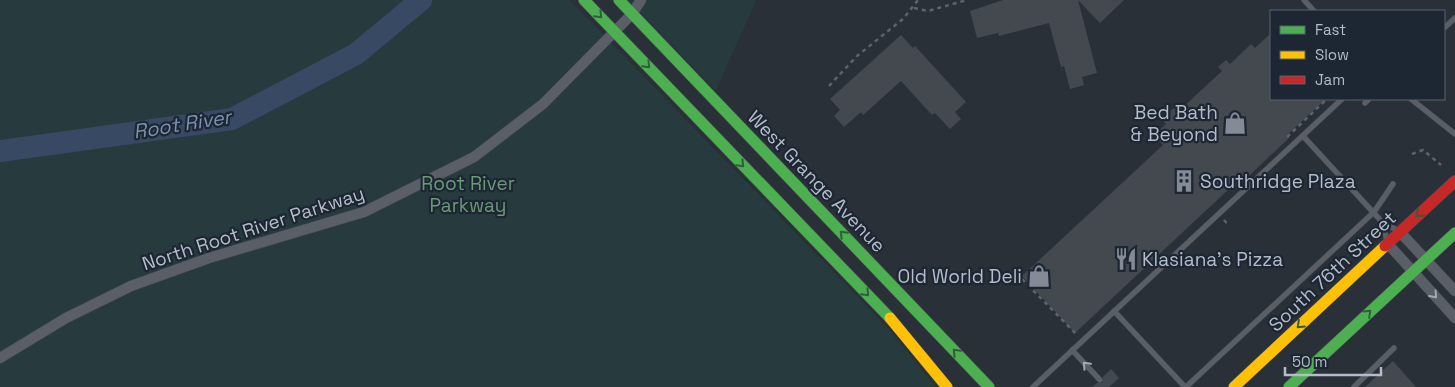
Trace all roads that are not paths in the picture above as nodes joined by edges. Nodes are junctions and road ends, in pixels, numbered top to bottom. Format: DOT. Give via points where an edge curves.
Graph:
graph roads {
  1 [pos="584,0"];
  2 [pos="618,0"];
  3 [pos="641,0"];
  4 [pos="1304,0"];
  5 [pos="1313,10"];
  6 [pos="632,14"];
  7 [pos="1455,18"];
  8 [pos="1445,27"];
  9 [pos="614,30"];
  10 [pos="1341,100"];
  11 [pos="1412,100"];
  12 [pos="1455,134"];
  13 [pos="1302,136"];
  14 [pos="1455,181"];
  15 [pos="1393,184"];
  16 [pos="1374,212"];
  17 [pos="1383,223"];
  18 [pos="1400,232"];
  19 [pos="1455,232"];
  20 [pos="1388,244"];
  21 [pos="1426,260"];
  22 [pos="1413,272"];
  23 [pos="1455,291"];
  24 [pos="1114,311"];
  25 [pos="1455,318"];
  26 [pos="1394,348"];
  27 [pos="1072,350"];
  28 [pos="0,358"];
  29 [pos="1100,380"];
  30 [pos="947,387"];
  31 [pos="989,387"];
  32 [pos="1033,387"];
  33 [pos="1186,387"];
  34 [pos="1234,387"];
  35 [pos="1289,387"];
  36 [pos="1354,387"];
  1 -- 9 [label="street, one-way"];
  2 -- 6 [label="street, West Grange Avenue"];
  3 -- 6 [label="street, North Root River Parkway"];
  4 -- 5 [label="lane"];
  6 -- 9 [label="street, North Root River Parkway"];
  31 -- 6 [label="street, West Grange Avenue, one-way"];
  7 -- 8 [label="lane"];
  9 -- 28 [label="street, North Root River Parkway" via="543,104 474,157 364,212 209,258 131,286 66,318"];
  9 -- 30 [label="street, one-way" via="895,323"];
  10 -- 13 [label="lane"];
  11 -- 12 [label="lane"];
  13 -- 16 [label="lane"];
  13 -- 24 [label="lane"];
  14 -- 18 [label="street, South 76th Street, one-way"];
  15 -- 16 [label="lane"];
  16 -- 17 [label="lane"];
  16 -- 33 [label="lane"];
  17 -- 18 [label="lane"];
  17 -- 20 [label="lane"];
  18 -- 20 [label="street, South 76th Street"];
  18 -- 21 [label="street"];
  19 -- 21 [label="street"];
  20 -- 22 [label="street"];
  20 -- 34 [label="street, South 76th Street, one-way"];
  21 -- 22 [label="street"];
  21 -- 23 [label="street"];
  22 -- 25 [label="street, one-way"];
  35 -- 22 [label="street, one-way"];
  24 -- 27 [label="lane"];
  24 -- 33 [label="lane"];
  26 -- 36 [label="lane"];
  29 -- 27 [label="lane, one-way"];
  27 -- 32 [label="lane"];
}
